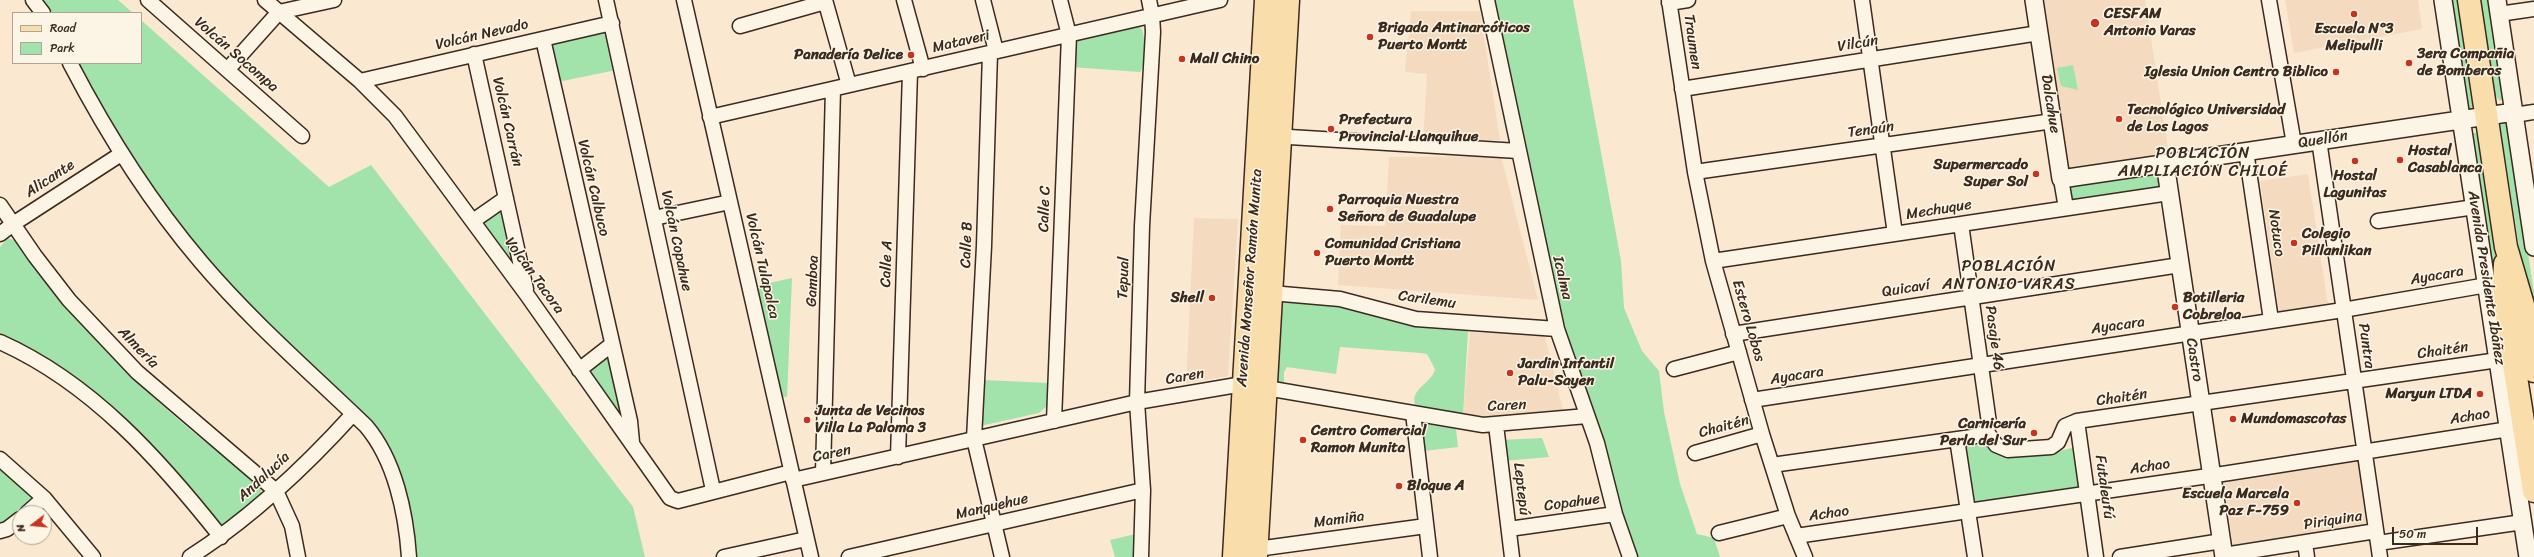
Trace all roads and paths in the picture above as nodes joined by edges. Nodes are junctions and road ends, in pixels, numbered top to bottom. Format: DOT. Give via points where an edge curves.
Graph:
graph roads {
  1 [pos="33,0"];
  2 [pos="148,0"];
  3 [pos="265,0"];
  4 [pos="334,0"];
  5 [pos="606,0"];
  6 [pos="684,0"];
  7 [pos="904,0"];
  8 [pos="983,0"];
  9 [pos="1060,0"];
  10 [pos="1149,0"];
  11 [pos="1220,0"];
  12 [pos="1266,0"];
  13 [pos="1288,0"];
  14 [pos="1487,0"];
  15 [pos="1688,0"];
  16 [pos="1862,0"];
  17 [pos="2034,0"];
  18 [pos="2268,0"];
  19 [pos="2443,0"];
  20 [pos="2469,0"];
  21 [pos="825,1"];
  22 [pos="1669,1"];
  23 [pos="2498,7"];
  24 [pos="2534,8"];
  25 [pos="42,12"];
  26 [pos="279,12"];
  27 [pos="1152,15"];
  28 [pos="612,24"];
  29 [pos="740,26"];
  30 [pos="2039,33"];
  31 [pos="1069,36"];
  32 [pos="543,39"];
  33 [pos="993,52"];
  34 [pos="474,54"];
  35 [pos="1872,59"];
  36 [pos="71,64"];
  37 [pos="228,69"];
  38 [pos="916,70"];
  39 [pos="360,81"];
  40 [pos="848,85"];
  41 [pos="833,89"];
  42 [pos="1682,89"];
  43 [pos="2534,112"];
  44 [pos="2514,114"];
  45 [pos="2487,116"];
  46 [pos="710,117"];
  47 [pos="2461,120"];
  48 [pos="2053,121"];
  49 [pos="1259,135"];
  50 [pos="302,136"];
  51 [pos="1280,137"];
  52 [pos="2319,140"];
  53 [pos="2294,144"];
  54 [pos="1883,146"];
  55 [pos="1518,151"];
  56 [pos="2246,151"];
  57 [pos="121,154"];
  58 [pos="2165,163"];
  59 [pos="2528,168"];
  60 [pos="1695,172"];
  61 [pos="2062,179"];
  62 [pos="2169,193"];
  63 [pos="506,198"];
  64 [pos="730,202"];
  65 [pos="0,205"];
  66 [pos="2475,207"];
  67 [pos="2066,208"];
  68 [pos="654,218"];
  69 [pos="473,221"];
  70 [pos="2378,221"];
  71 [pos="2532,221"];
  72 [pos="13,224"];
  73 [pos="1961,224"];
  74 [pos="0,234"];
  75 [pos="1895,234"];
  76 [pos="2506,247"];
  77 [pos="2534,247"];
  78 [pos="1714,261"];
  79 [pos="2180,266"];
  80 [pos="2487,285"];
  81 [pos="1270,293"];
  82 [pos="527,295"];
  83 [pos="1971,296"];
  84 [pos="2343,310"];
  85 [pos="2271,320"];
  86 [pos="1557,329"];
  87 [pos="2190,333"];
  88 [pos="1733,334"];
  89 [pos="0,342"];
  90 [pos="611,345"];
  91 [pos="1739,352"];
  92 [pos="2498,360"];
  93 [pos="1981,364"];
  94 [pos="1674,369"];
  95 [pos="579,370"];
  96 [pos="2534,371"];
  97 [pos="2354,382"];
  98 [pos="1243,384"];
  99 [pos="1265,388"];
  100 [pos="1752,400"];
  101 [pos="1138,402"];
  102 [pos="2201,404"];
  103 [pos="1413,413"];
  104 [pos="353,414"];
  105 [pos="1587,416"];
  106 [pos="1054,421"];
  107 [pos="2077,422"];
  108 [pos="1496,425"];
  109 [pos="2509,429"];
  110 [pos="1986,432"];
  111 [pos="1762,434"];
  112 [pos="974,439"];
  113 [pos="1957,439"];
  114 [pos="633,444"];
  115 [pos="2364,450"];
  116 [pos="1695,453"];
  117 [pos="898,457"];
  118 [pos="0,459"];
  119 [pos="1772,465"];
  120 [pos="823,473"];
  121 [pos="2212,475"];
  122 [pos="792,476"];
  123 [pos="713,490"];
  124 [pos="1144,490"];
  125 [pos="276,491"];
  126 [pos="2534,491"];
  127 [pos="2087,493"];
  128 [pos="44,498"];
  129 [pos="36,505"];
  130 [pos="1968,511"];
  131 [pos="1616,514"];
  132 [pos="1788,516"];
  133 [pos="2523,522"];
  134 [pos="994,524"];
  135 [pos="12,525"];
  136 [pos="1426,526"];
  137 [pos="1509,529"];
  138 [pos="0,531"];
  139 [pos="1719,533"];
  140 [pos="1796,536"];
  141 [pos="221,537"];
  142 [pos="2377,537"];
  143 [pos="806,539"];
  144 [pos="2306,550"];
  145 [pos="2223,551"];
  146 [pos="1256,553"];
  147 [pos="93,557"];
  148 [pos="190,557"];
  149 [pos="298,557"];
  150 [pos="409,557"];
  151 [pos="724,557"];
  152 [pos="811,557"];
  153 [pos="849,557"];
  154 [pos="1002,557"];
  155 [pos="1141,557"];
  156 [pos="1234,557"];
  157 [pos="1430,557"];
  158 [pos="1512,557"];
  159 [pos="1630,557"];
  160 [pos="1805,557"];
  161 [pos="1975,557"];
  162 [pos="2096,557"];
  163 [pos="2120,557"];
  164 [pos="2380,557"];
  165 [pos="2528,557"];
  1 -- 25 [label="street"];
  2 -- 37 [label="street, Volcán Socompa"];
  3 -- 26 [label="street, Volcán Tacora"];
  4 -- 26 [label="street"];
  5 -- 28 [label="street, Volcán Copahue"];
  6 -- 46 [label="street, Volcán Tulapalca"];
  7 -- 38 [label="street, Calle A"];
  8 -- 33 [label="street, Calle B"];
  9 -- 31 [label="street, Calle C"];
  10 -- 27 [label="street, Tepual"];
  11 -- 27 [label="street, Mataveri"];
  12 -- 49 [label="main road, Avenida Monseñor Ramón Munita"];
  13 -- 51 [label="main road, Avenida Monseñor Ramón Munita"];
  14 -- 55 [label="street, Icalma"];
  15 -- 22 [label="street"];
  16 -- 35 [label="street"];
  17 -- 30 [label="street, Dalcahue"];
  18 -- 53 [label="street"];
  19 -- 47 [label="street, Avenida Presidente Ibáñez"];
  20 -- 45 [label="main road, Avenida Presidente Ibáñez"];
  21 -- 29 [label="street"];
  21 -- 40 [label="street"];
  22 -- 42 [label="street, Traumen"];
  23 -- 24 [label="street"];
  23 -- 44 [label="street"];
  26 -- 37 [label="street"];
  26 -- 39 [label="street, Volcán Tacora"];
  27 -- 31 [label="street, Mataveri"];
  27 -- 101 [label="street, Tepual" via="1142,226"];
  28 -- 32 [label="street, Volcán Nevado"];
  28 -- 68 [label="street, Volcán Copahue"];
  30 -- 35 [label="street, Vilcún"];
  30 -- 48 [label="street, Dalcahue"];
  31 -- 33 [label="street, Mataveri"];
  31 -- 106 [label="street, Calle C"];
  32 -- 34 [label="street, Volcán Nevado"];
  32 -- 90 [label="street, Volcán Calbuco"];
  33 -- 38 [label="street, Mataveri"];
  33 -- 112 [label="street, Calle B"];
  34 -- 39 [label="street, Volcán Nevado"];
  34 -- 63 [label="street, Volcán Carrán"];
  35 -- 42 [label="street, Vilcún"];
  35 -- 54 [label="street"];
  36 -- 57 [label="street"];
  37 -- 50 [label="street, Volcán Socompa"];
  38 -- 40 [label="street, Mataveri"];
  38 -- 117 [label="street, Calle A"];
  39 -- 69 [label="street, Volcán Tacora" via="395,116"];
  40 -- 41 [label="street, Mataveri"];
  41 -- 46 [label="street, Mataveri"];
  41 -- 120 [label="street, Gamboa"];
  42 -- 60 [label="street, Estero Lobos"];
  43 -- 44 [label="street"];
  44 -- 45 [label="street, Quellón"];
  44 -- 59 [label="street"];
  45 -- 47 [label="street, Quellón"];
  45 -- 76 [label="main road, Avenida Presidente Ibáñez"];
  46 -- 64 [label="street, Volcán Tulapalca"];
  47 -- 52 [label="street, Quellón"];
  47 -- 66 [label="street, Avenida Presidente Ibáñez"];
  48 -- 54 [label="street, Tenaún"];
  48 -- 61 [label="street, Dalcahue"];
  49 -- 51 [label="street"];
  49 -- 98 [label="main road, Avenida Monseñor Ramón Munita"];
  51 -- 55 [label="street"];
  51 -- 81 [label="main road, Avenida Monseñor Ramón Munita"];
  52 -- 53 [label="street, Quellón"];
  52 -- 84 [label="street, Puntra"];
  53 -- 56 [label="street, Quellón"];
  54 -- 60 [label="street, Tenaún"];
  54 -- 75 [label="street"];
  55 -- 86 [label="street, Icalma"];
  56 -- 58 [label="street, Quellón"];
  56 -- 85 [label="street, Notuco"];
  57 -- 72 [label="street, Alicante"];
  57 -- 104 [label="street" via="206,268 268,334"];
  58 -- 61 [label="street, Quellón"];
  58 -- 62 [label="street, Castro"];
  59 -- 71 [label="street"];
  60 -- 78 [label="street, Estero Lobos"];
  61 -- 67 [label="street, Dalcahue"];
  62 -- 67 [label="street, Mechuque"];
  62 -- 79 [label="street, Castro"];
  63 -- 69 [label="street"];
  63 -- 82 [label="street, Volcán Carrán"];
  64 -- 68 [label="street"];
  64 -- 122 [label="street, Volcán Tulapalca"];
  65 -- 72 [label="street, Almería"];
  66 -- 70 [label="street"];
  66 -- 80 [label="street, Avenida Presidente Ibáñez"];
  67 -- 73 [label="street, Mechuque"];
  68 -- 123 [label="street, Volcán Copahue"];
  69 -- 82 [label="street, Volcán Tacora"];
  71 -- 77 [label="street"];
  72 -- 74 [label="street, Alicante"];
  72 -- 125 [label="street, Almería" via="69,300 137,372 171,404"];
  73 -- 75 [label="street, Mechuque"];
  73 -- 83 [label="street, Pasaje 46"];
  75 -- 78 [label="street, Mechuque"];
  76 -- 96 [label="main road, Avenida Presidente Ibáñez" via="2523,305"];
  76 -- 126 [label="main road, Avenida Presidente Ibáñez" via="2506,307"];
  78 -- 88 [label="street, Estero Lobos"];
  79 -- 83 [label="street, Quicaví"];
  79 -- 87 [label="street, Castro"];
  80 -- 84 [label="street, Ayacara"];
  80 -- 92 [label="street, Avenida Presidente Ibáñez"];
  81 -- 86 [label="street, Carilemu" via="1346,300 1416,319"];
  81 -- 99 [label="main road, Avenida Monseñor Ramón Munita"];
  82 -- 95 [label="street, Volcán Tacora"];
  83 -- 88 [label="street, Quicaví"];
  83 -- 93 [label="street, Pasaje 46"];
  84 -- 85 [label="street, Ayacara"];
  84 -- 97 [label="street, Puntra"];
  85 -- 87 [label="street, Ayacara"];
  86 -- 105 [label="street, Icalma"];
  87 -- 93 [label="street, Ayacara"];
  87 -- 102 [label="street, Castro"];
  88 -- 91 [label="street, Estero Lobos"];
  89 -- 141 [label="street" via="64,378 114,418 174,481"];
  90 -- 95 [label="street"];
  90 -- 114 [label="street, Volcán Calbuco" via="630,421"];
  91 -- 94 [label="street"];
  91 -- 100 [label="street, Estero Lobos"];
  92 -- 97 [label="street, Chaitén"];
  92 -- 109 [label="street, Avenida Presidente Ibáñez"];
  93 -- 100 [label="street, Ayacara"];
  93 -- 110 [label="street, Pasaje 46" via="1989,423"];
  95 -- 114 [label="street, Volcán Tacora"];
  97 -- 102 [label="street, Chaitén"];
  97 -- 115 [label="street, Puntra"];
  98 -- 99 [label="street, Caren"];
  98 -- 101 [label="street, Caren"];
  98 -- 156 [label="main road, Avenida Monseñor Ramón Munita"];
  99 -- 103 [label="street, Caren"];
  99 -- 146 [label="main road, Avenida Monseñor Ramón Munita"];
  100 -- 111 [label="street, Estero Lobos"];
  101 -- 106 [label="street, Caren"];
  101 -- 124 [label="street, Tepual"];
  102 -- 107 [label="street, Chaitén"];
  102 -- 121 [label="street, Castro"];
  103 -- 108 [label="street, Caren"];
  103 -- 136 [label="street"];
  104 -- 125 [label="street, Andalucía"];
  104 -- 150 [label="street" via="377,440 387,462 401,503"];
  105 -- 108 [label="street, Caren"];
  105 -- 131 [label="street, Icalma"];
  106 -- 112 [label="street, Caren"];
  107 -- 110 [label="street, Chaitén" via="2065,426 2058,442 2051,447 2008,450 1996,445"];
  107 -- 127 [label="street, Futaleufú"];
  108 -- 137 [label="street, Leptepú"];
  109 -- 115 [label="street, Achao"];
  109 -- 133 [label="street, Avenida Presidente Ibáñez"];
  110 -- 113 [label="street"];
  111 -- 116 [label="street, Chaitén"];
  111 -- 119 [label="street, Estero Lobos"];
  112 -- 117 [label="street, Caren"];
  112 -- 134 [label="street, Calle B"];
  113 -- 119 [label="street"];
  113 -- 130 [label="street"];
  114 -- 123 [label="street, Volcán Tacora" via="672,499 678,501"];
  115 -- 121 [label="street, Achao"];
  115 -- 142 [label="street, Puntra"];
  117 -- 120 [label="street, Caren"];
  118 -- 128 [label="street"];
  119 -- 132 [label="street, Estero Lobos"];
  120 -- 122 [label="street, Caren"];
  121 -- 127 [label="street, Achao"];
  121 -- 145 [label="street, Castro"];
  122 -- 123 [label="street, Volcán Tacora"];
  122 -- 143 [label="street, Volcán Tulapalca"];
  124 -- 134 [label="street, Manquehue"];
  124 -- 155 [label="street, Tepual"];
  125 -- 141 [label="street, Andalucía"];
  125 -- 149 [label="street" via="292,526"];
  127 -- 130 [label="street, Achao"];
  127 -- 162 [label="street, Futaleufú"];
  128 -- 129 [label="street"];
  128 -- 147 [label="street"];
  130 -- 140 [label="street, Achao"];
  130 -- 161 [label="street"];
  131 -- 137 [label="street, Copahue"];
  131 -- 159 [label="street, Icalma"];
  132 -- 139 [label="street, Achao"];
  132 -- 140 [label="street, Estero Lobos"];
  133 -- 142 [label="street, Piriquina"];
  133 -- 165 [label="street, Avenida Presidente Ibáñez"];
  134 -- 153 [label="street, Manquehue"];
  134 -- 154 [label="street, Calle B"];
  135 -- 138 [label="street"];
  136 -- 146 [label="street, Mamiña"];
  136 -- 157 [label="street"];
  137 -- 158 [label="street, Leptepú"];
  140 -- 160 [label="street, Estero Lobos"];
  141 -- 148 [label="street, Andalucía"];
  142 -- 144 [label="street, Piriquina"];
  142 -- 164 [label="street, Puntra"];
  143 -- 151 [label="street"];
  143 -- 152 [label="street, Volcán Tulapalca"];
  144 -- 145 [label="street, Piriquina"];
  145 -- 163 [label="street, Piriquina"];
}
